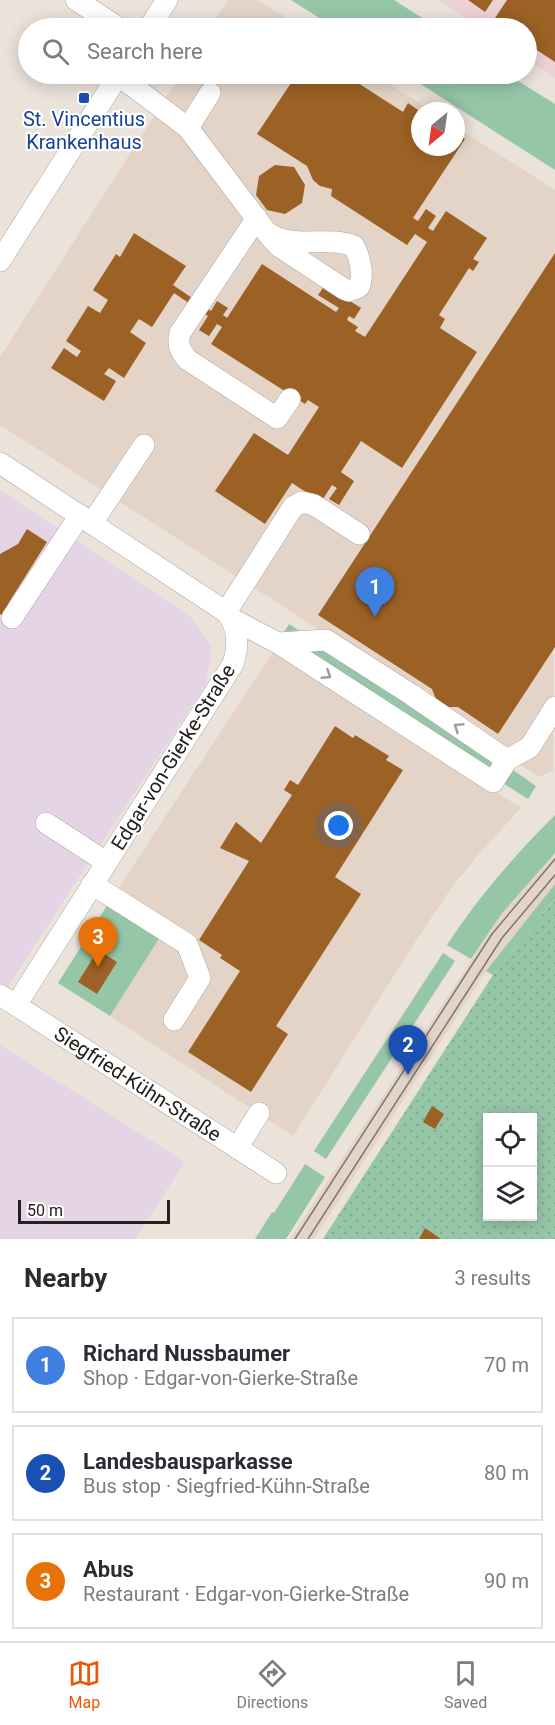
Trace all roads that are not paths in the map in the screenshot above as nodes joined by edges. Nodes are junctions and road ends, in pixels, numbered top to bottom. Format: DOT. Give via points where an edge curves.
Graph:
graph roads {
  1 [pos="76,0"];
  2 [pos="167,0"];
  3 [pos="104,18"];
  4 [pos="155,18"];
  5 [pos="112,84"];
  6 [pos="131,84"];
  7 [pos="210,93"];
  8 [pos="188,128"];
  9 [pos="0,261"];
  10 [pos="290,399"];
  11 [pos="144,445"];
  12 [pos="0,463"];
  13 [pos="86,519"];
  14 [pos="359,534"];
  15 [pos="229,615"];
  16 [pos="12,618"];
  17 [pos="278,643"];
  18 [pos="555,708"];
  19 [pos="507,760"];
  20 [pos="46,823"];
  21 [pos="106,862"];
  22 [pos="92,884"];
  23 [pos="8,1000"];
  24 [pos="174,1020"];
  25 [pos="259,1113"];
  26 [pos="237,1148"];
  27 [pos="276,1173"];
  1 -- 3 [label="street"];
  2 -- 4 [label="street"];
  5 -- 9 [label="street"];
  6 -- 8 [label="street"];
  7 -- 8 [label="street"];
  8 -- 10 [label="street" via="262,225 180,333 181,351 188,360 277,418"];
  11 -- 13 [label="street"];
  12 -- 13 [label="street"];
  13 -- 15 [label="street"];
  13 -- 16 [label="street"];
  14 -- 15 [label="street" via="314,505 302,502 293,507"];
  15 -- 17 [label="street"];
  15 -- 21 [label="street, Edgar-von-Gierke-Straße" via="237,633 234,664"];
  19 -- 17 [label="street, one-way" via="326,640"];
  17 -- 19 [label="street, one-way" via="493,782"];
  18 -- 19 [label="street" via="530,747"];
  20 -- 21 [label="street"];
  21 -- 22 [label="street, Edgar-von-Gierke-Straße"];
  22 -- 23 [label="street, Edgar-von-Gierke-Straße"];
  22 -- 24 [label="street" via="188,944 200,978"];
  23 -- 26 [label="street, Siegfried-Kühn-Straße"];
  25 -- 26 [label="street"];
  26 -- 27 [label="street, Siegfried-Kühn-Straße"];
}
